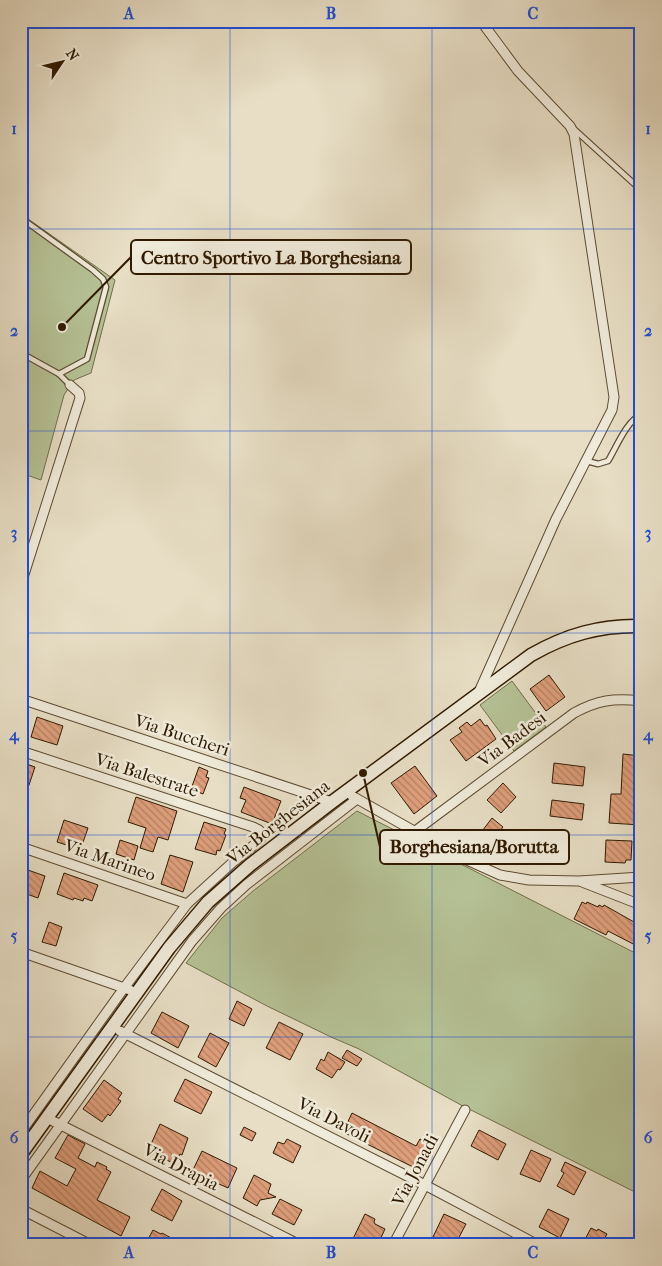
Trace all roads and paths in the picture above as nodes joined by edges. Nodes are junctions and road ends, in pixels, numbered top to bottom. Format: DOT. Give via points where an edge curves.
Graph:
graph roads {
  1 [pos="481,21"];
  2 [pos="570,126"];
  3 [pos="641,190"];
  4 [pos="21,218"];
  5 [pos="21,353"];
  6 [pos="59,374"];
  7 [pos="70,385"];
  8 [pos="641,415"];
  9 [pos="586,460"];
  10 [pos="21,584"];
  11 [pos="641,626"];
  12 [pos="478,694"];
  13 [pos="21,699"];
  14 [pos="641,700"];
  15 [pos="21,751"];
  16 [pos="345,792"];
  17 [pos="357,799"];
  18 [pos="332,802"];
  19 [pos="414,832"];
  20 [pos="262,833"];
  21 [pos="21,848"];
  22 [pos="641,877"];
  23 [pos="579,881"];
  24 [pos="188,904"];
  25 [pos="641,905"];
  26 [pos="181,933"];
  27 [pos="192,941"];
  28 [pos="21,952"];
  29 [pos="124,988"];
  30 [pos="138,993"];
  31 [pos="113,1028"];
  32 [pos="125,1033"];
  33 [pos="465,1110"];
  34 [pos="48,1118"];
  35 [pos="61,1125"];
  36 [pos="21,1132"];
  37 [pos="21,1154"];
  38 [pos="21,1180"];
  39 [pos="425,1185"];
  40 [pos="21,1209"];
  41 [pos="91,1245"];
  42 [pos="300,1245"];
  43 [pos="393,1245"];
  44 [pos="538,1245"];
  1 -- 2 [label="street" via="525,80"];
  2 -- 3 [label="lane"];
  2 -- 9 [label="street" via="576,142 614,397 612,410"];
  4 -- 6 [label="lane" via="93,270 106,288 86,359"];
  5 -- 6 [label="lane"];
  6 -- 7 [label="lane"];
  7 -- 10 [label="street" via="80,398"];
  8 -- 9 [label="lane" via="632,420 608,461 598,464"];
  9 -- 12 [label="street" via="556,519"];
  11 -- 12 [label="street, Via Borghesiana" via="601,628 562,639 525,659"];
  12 -- 16 [label="street, Via Borghesiana"];
  13 -- 18 [label="street, Via Buccheri"];
  14 -- 19 [label="street, Via Badesi" via="603,701 574,713"];
  15 -- 20 [label="street, Via Balestrate" via="253,827"];
  16 -- 17 [label="street"];
  16 -- 18 [label="street, Via Borghesiana"];
  17 -- 19 [label="street"];
  17 -- 27 [label="street, Via Borghesiana" via="246,885"];
  18 -- 26 [label="street, Via Borghesiana" via="218,891"];
  19 -- 23 [label="street" via="500,875 529,880"];
  20 -- 24 [label="street, Via Borghesiana" via="259,841"];
  21 -- 24 [label="street, Via Marineo"];
  22 -- 23 [label="street"];
  23 -- 25 [label="street"];
  24 -- 29 [label="street, Via Borghesiana"];
  26 -- 27 [label="street"];
  26 -- 30 [label="street, Via Borghesiana"];
  27 -- 32 [label="street, Via Borghesiana"];
  28 -- 29 [label="street"];
  29 -- 30 [label="street"];
  29 -- 36 [label="street, Via Borghesiana"];
  30 -- 31 [label="street, Via Borghesiana"];
  31 -- 32 [label="street, Via Davoli"];
  31 -- 34 [label="street, Via Borghesiana"];
  32 -- 35 [label="street, Via Borghesiana"];
  32 -- 39 [label="street, Via Davoli"];
  33 -- 39 [label="street, Via Jonadi"];
  34 -- 35 [label="street, Via Drapia"];
  34 -- 37 [label="street, Via Borghesiana"];
  35 -- 38 [label="street, Via Borghesiana"];
  35 -- 42 [label="street, Via Drapia"];
  39 -- 43 [label="street, Via Jonadi"];
  39 -- 44 [label="street, Via Davoli"];
  40 -- 41 [label="street"];
}
